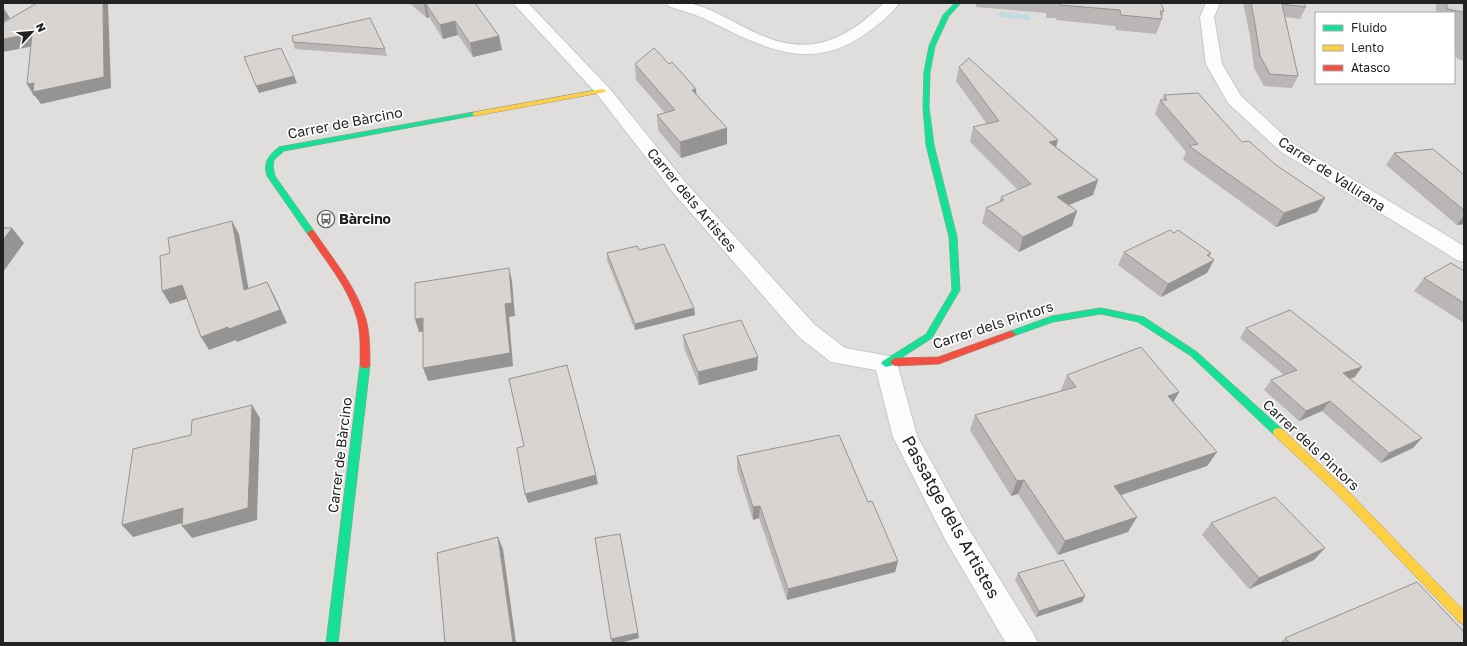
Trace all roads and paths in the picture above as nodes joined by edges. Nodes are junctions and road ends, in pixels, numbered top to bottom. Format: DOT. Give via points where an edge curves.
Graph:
graph roads {
  1 [pos="520,3"];
  2 [pos="674,3"];
  3 [pos="892,3"];
  4 [pos="958,3"];
  5 [pos="1213,3"];
  6 [pos="603,91"];
  7 [pos="1464,255"];
  8 [pos="886,363"];
  9 [pos="1464,619"];
  10 [pos="332,643"];
  11 [pos="1023,643"];
  1 -- 6 [label="street, Carrer dels Artistes"];
  2 -- 3 [label="street" via="706,14 759,40 794,49 824,49 850,38"];
  4 -- 8 [label="street, Carrer dels Pintors" via="946,15 932,46 927,72 926,107 930,145 953,236 956,290 929,336"];
  5 -- 7 [label="street, Carrer de Vallirana" via="1207,17 1214,64 1234,100 1286,147"];
  6 -- 8 [label="street, Carrer dels Artistes" via="679,187 807,332 840,356"];
  6 -- 10 [label="street, Carrer de Bàrcino" via="294,146 282,149 271,157 268,166 271,176 346,284 357,305 364,333 365,366"];
  8 -- 9 [label="street, Carrer dels Pintors" via="938,360 1052,319 1101,311 1141,319 1194,354 1342,492"];
  8 -- 11 [label="street, Passatge dels Artistes" via="905,437 955,531"];
}
